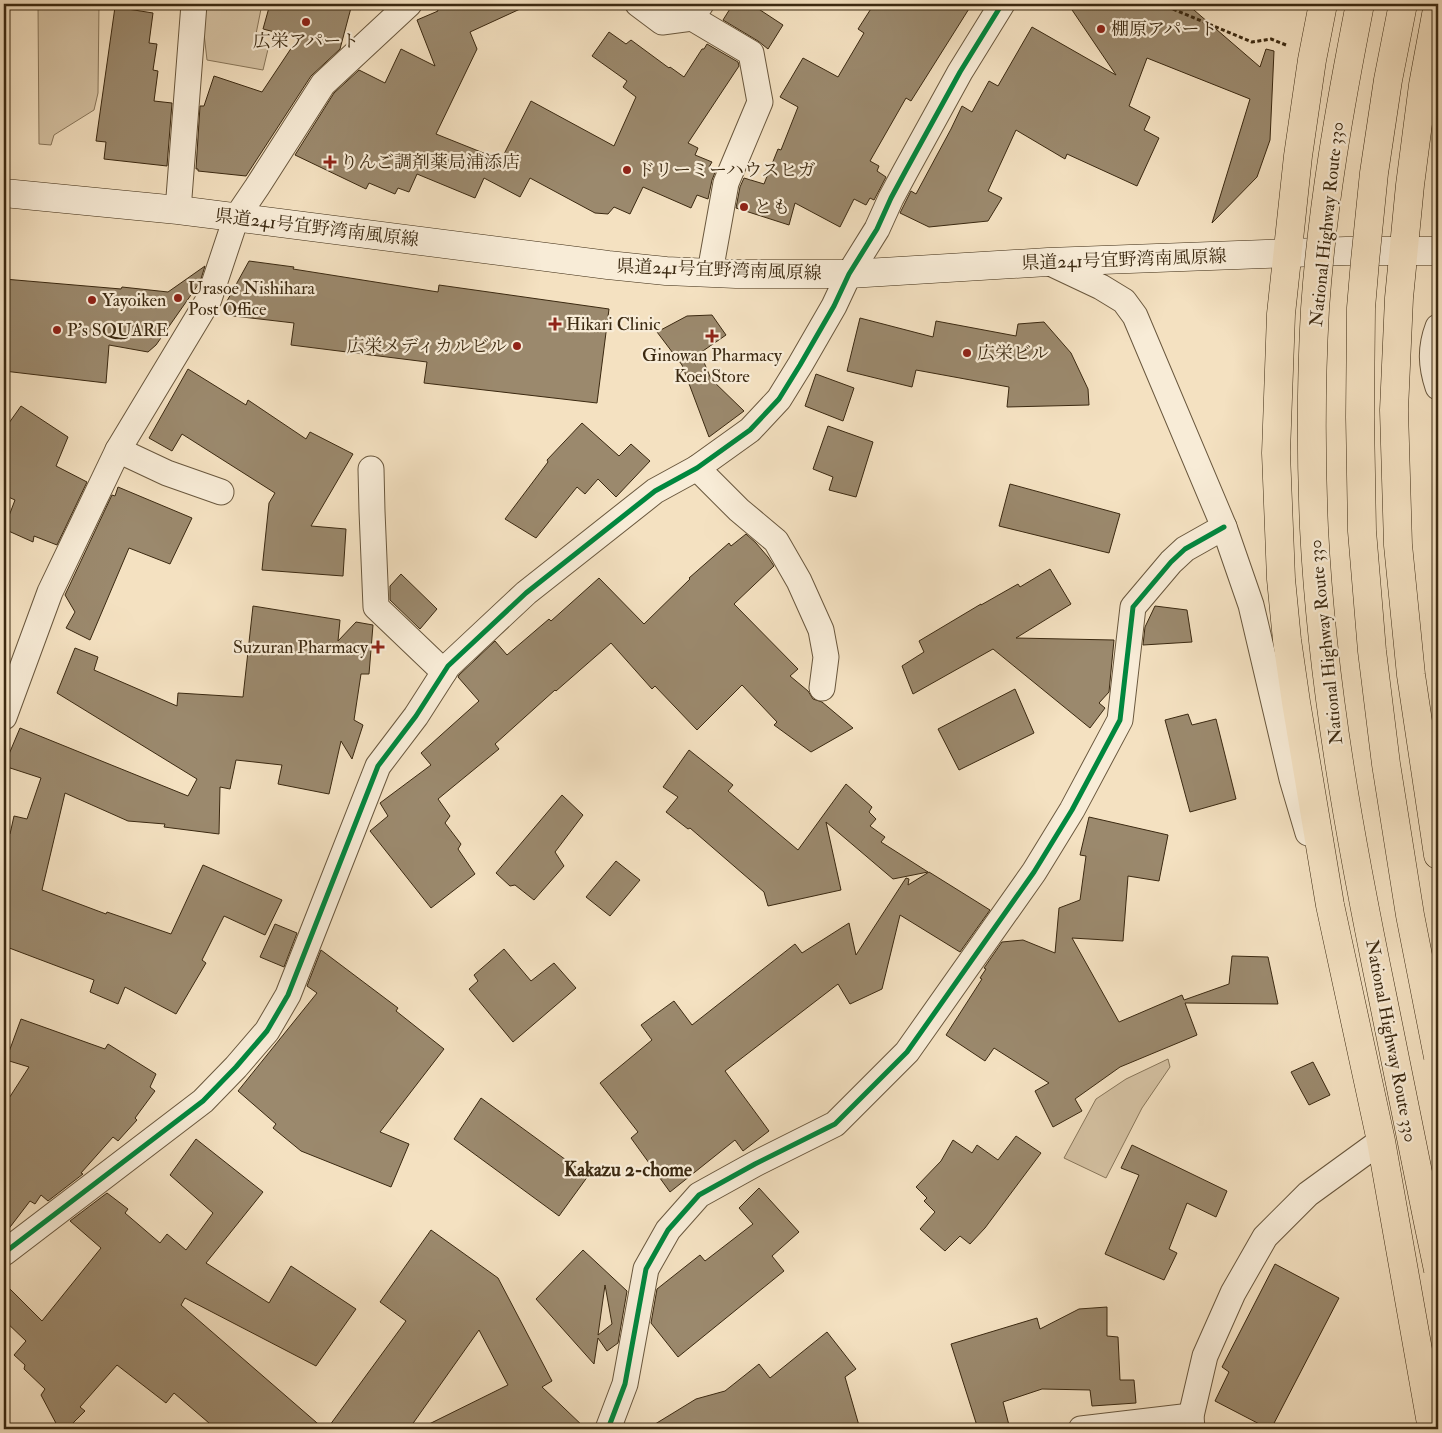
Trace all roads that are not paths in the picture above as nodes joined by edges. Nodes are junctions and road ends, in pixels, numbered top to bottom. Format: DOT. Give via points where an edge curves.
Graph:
graph roads {
  1 [pos="194,4"];
  2 [pos="409,4"];
  3 [pos="638,4"];
  4 [pos="1002,4"];
  5 [pos="1323,4"];
  6 [pos="1360,4"];
  7 [pos="1403,4"];
  8 [pos="1438,4"];
  9 [pos="697,11"];
  10 [pos="4,193"];
  11 [pos="178,210"];
  12 [pos="236,218"];
  13 [pos="1404,251"];
  14 [pos="1438,251"];
  15 [pos="1287,254"];
  16 [pos="1048,262"];
  17 [pos="710,272"];
  18 [pos="849,274"];
  19 [pos="1438,327"];
  20 [pos="1438,387"];
  21 [pos="118,450"];
  22 [pos="698,468"];
  23 [pos="371,469"];
  24 [pos="221,492"];
  25 [pos="1224,527"];
  26 [pos="444,672"];
  27 [pos="822,688"];
  28 [pos="4,717"];
  29 [pos="1438,855"];
  30 [pos="1330,905"];
  31 [pos="1438,1057"];
  32 [pos="1381,1141"];
  33 [pos="4,1253"];
  34 [pos="1438,1272"];
  35 [pos="1191,1422"];
  36 [pos="608,1429"];
  37 [pos="1081,1429"];
  38 [pos="1432,1429"];
  1 -- 11 [label="street"];
  2 -- 12 [label="street" via="323,84"];
  3 -- 9 [label="street" via="662,22"];
  4 -- 18 [label="street" via="960,72 901,178 877,229"];
  5 -- 15 [label="highway" via="1296,171"];
  6 -- 34 [label="highway, National Highway Route 330, bridge" via="1330,172 1315,310 1312,415 1314,528 1324,650 1342,782 1362,898"];
  7 -- 31 [label="highway, bridge" via="1374,173 1361,308 1362,531 1386,764 1410,915"];
  8 -- 13 [label="highway" via="1423,85"];
  9 -- 17 [label="street" via="751,53 760,102 726,183"];
  10 -- 11 [label="main road, 県道241号宜野湾南風原線"];
  11 -- 12 [label="main road, 県道241号宜野湾南風原線"];
  12 -- 17 [label="main road, 県道241号宜野湾南風原線" via="608,265"];
  12 -- 21 [label="street" via="209,299"];
  13 -- 14 [label="main road, 県道241号宜野湾南風原線"];
  13 -- 15 [label="main road, 県道241号宜野湾南風原線"];
  13 -- 29 [label="highway" via="1394,410 1398,545 1411,675"];
  15 -- 16 [label="main road, 県道241号宜野湾南風原線"];
  15 -- 30 [label="highway" via="1280,332 1276,453 1281,579 1296,702"];
  16 -- 18 [label="main road, 県道241号宜野湾南風原線"];
  16 -- 25 [label="street" via="1101,286 1124,301 1135,316"];
  17 -- 18 [label="main road, 県道241号宜野湾南風原線"];
  18 -- 22 [label="street" via="834,306 779,398 750,430"];
  19 -- 20 [label="street" via="1433,347 1433,370"];
  21 -- 24 [label="street" via="167,473"];
  21 -- 28 [label="street" via="50,592"];
  22 -- 26 [label="street" via="655,491 526,593"];
  22 -- 27 [label="street" via="739,510 776,541 799,581 821,630 826,657"];
  23 -- 26 [label="street" via="376,607"];
  25 -- 30 [label="street" via="1251,604 1292,779"];
  25 -- 36 [label="street" via="1184,549 1133,607 1120,720 1072,810 1034,872 907,1052 834,1124 699,1195 668,1230 646,1269 625,1384"];
  26 -- 33 [label="street" via="378,766 288,995 267,1031 202,1100"];
  30 -- 32 [label="highway"];
  32 -- 35 [label="street" via="1308,1194 1265,1237 1233,1293 1205,1356"];
  32 -- 38 [label="highway"];
  35 -- 37 [label="street"];
}
